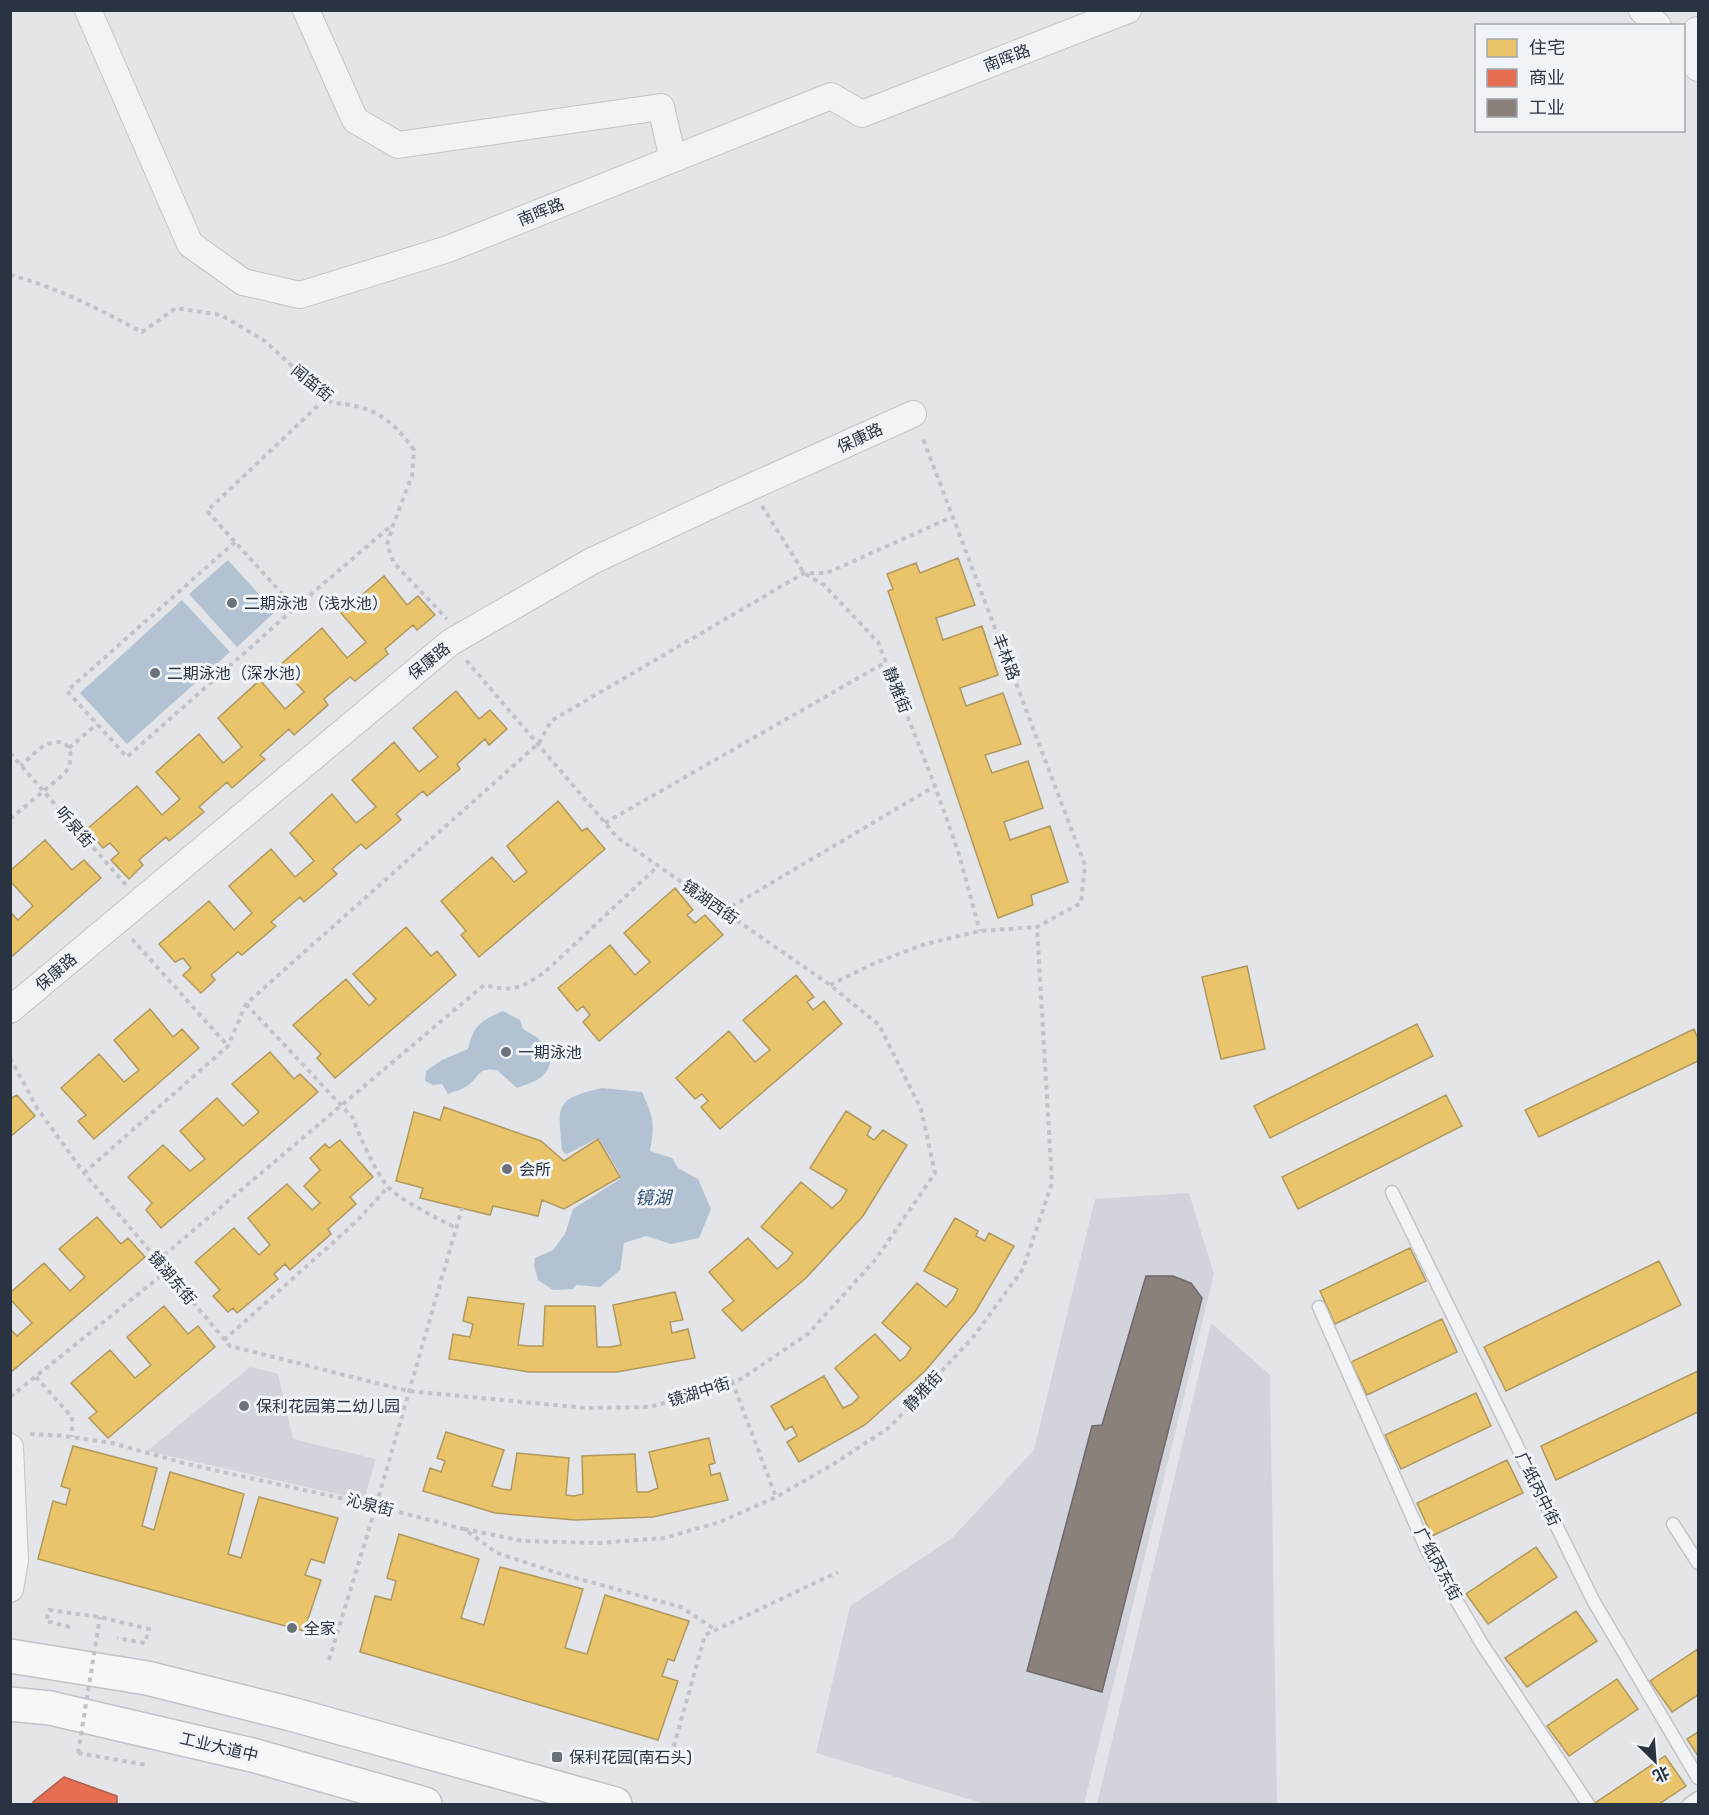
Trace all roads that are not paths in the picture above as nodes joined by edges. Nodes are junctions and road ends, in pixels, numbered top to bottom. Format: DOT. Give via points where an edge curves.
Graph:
graph roads {
  1 [pos="88,10"];
  2 [pos="306,10"];
  3 [pos="1128,10"];
  4 [pos="1642,10"];
  5 [pos="1656,24"];
  6 [pos="673,159"];
  7 [pos="913,414"];
  8 [pos="10,1010"];
  9 [pos="1392,1191"];
  10 [pos="1319,1307"];
  11 [pos="11,1447"];
  12 [pos="1673,1524"];
  13 [pos="1698,1563"];
  14 [pos="10,1589"];
  15 [pos="10,1656"];
  16 [pos="10,1704"];
  17 [pos="1698,1778"];
  18 [pos="1698,1798"];
  19 [pos="425,1804"];
  20 [pos="615,1804"];
  21 [pos="1588,1804"];
  22 [pos="1689,1804"];
  1 -- 6 [label="street, 南晖路" via="190,244 243,282 300,295 448,249"];
  2 -- 6 [label="street" via="355,120 398,146 661,107"];
  3 -- 6 [label="street, 南晖路" via="862,114 831,96"];
  4 -- 5 [label="street"];
  7 -- 8 [label="street, 保康路" via="592,561 456,639"];
  9 -- 17 [label="lane, 广纸丙中街" via="1594,1602"];
  10 -- 21 [label="lane, 广纸丙东街" via="1427,1550 1482,1644"];
  11 -- 14 [label="street" via="15,1560"];
  12 -- 13 [label="lane"];
  15 -- 20 [label="main road" via="147,1678"];
  16 -- 19 [label="main road, 工业大道中" via="50,1708 256,1756"];
  18 -- 22 [label="lane"];
}
